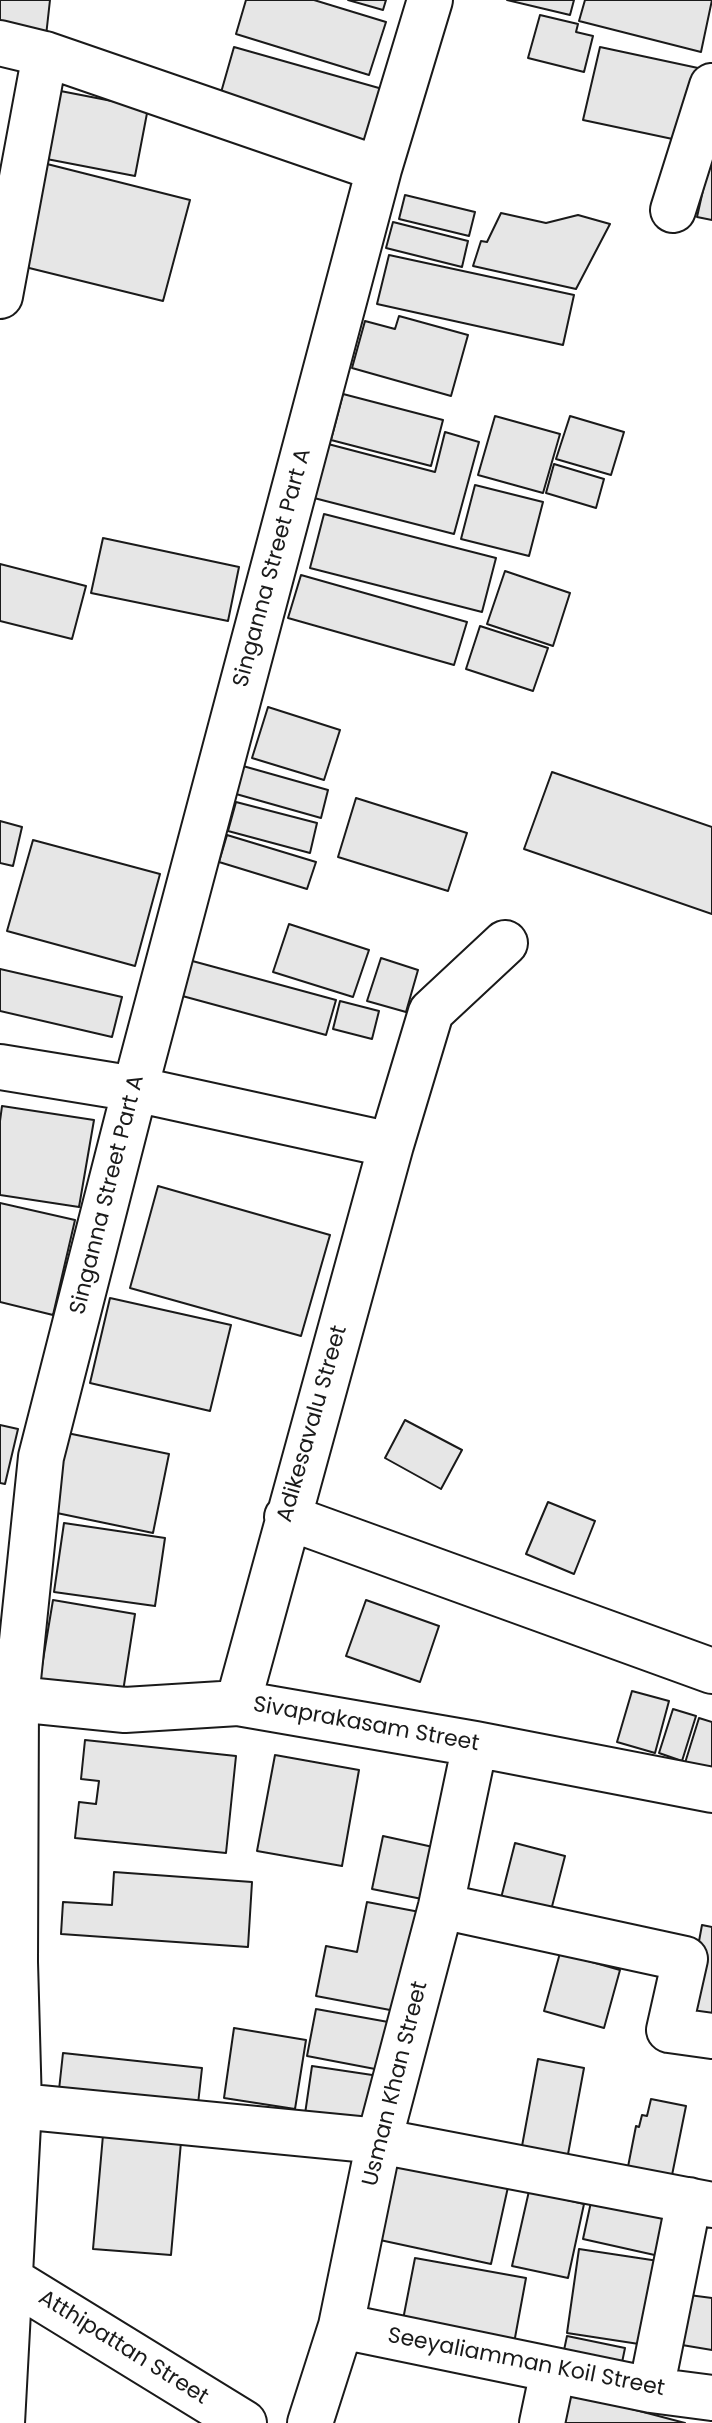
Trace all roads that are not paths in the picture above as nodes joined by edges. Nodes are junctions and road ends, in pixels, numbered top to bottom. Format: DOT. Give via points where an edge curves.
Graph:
graph roads {
  1 [pos="430,0"];
  2 [pos="0,43"];
  3 [pos="45,54"];
  4 [pos="712,86"];
  5 [pos="379,169"];
  6 [pos="673,210"];
  7 [pos="0,296"];
  8 [pos="505,943"];
  9 [pos="0,1067"];
  10 [pos="135,1089"];
  11 [pos="391,1145"];
  12 [pos="287,1517"];
  13 [pos="712,1671"];
  14 [pos="16,1699"];
  15 [pos="238,1703"];
  16 [pos="475,1744"];
  17 [pos="712,1790"];
  18 [pos="441,1906"];
  19 [pos="8,1961"];
  20 [pos="712,2036"];
  21 [pos="19,2106"];
  22 [pos="379,2141"];
  23 [pos="700,2203"];
  24 [pos="4,2278"];
  25 [pos="341,2326"];
  26 [pos="553,2371"];
  27 [pos="651,2390"];
  28 [pos="712,2398"];
  29 [pos="2,2423"];
  30 [pos="244,2423"];
  31 [pos="310,2423"];
  32 [pos="542,2423"];
  1 -- 5 [label="street, Singanna Street Part A"];
  2 -- 3 [label="street"];
  3 -- 5 [label="street"];
  3 -- 7 [label="street"];
  4 -- 6 [label="street"];
  5 -- 10 [label="street, Singanna Street Part A"];
  8 -- 11 [label="street, Adikesavalu Street" via="431,1012"];
  9 -- 10 [label="street"];
  10 -- 11 [label="street"];
  10 -- 14 [label="street, Singanna Street Part A" via="41,1457"];
  11 -- 12 [label="street, Adikesavalu Street"];
  12 -- 13 [label="street"];
  12 -- 15 [label="street, Adikesavalu Street"];
  14 -- 15 [label="street, Sivaprakasam Street" via="125,1710"];
  14 -- 19 [label="street, Singanna Street Part A"];
  15 -- 16 [label="street, Sivaprakasam Street"];
  16 -- 17 [label="street, Sivaprakasam Street"];
  16 -- 18 [label="street, Usman Khan Street"];
  18 -- 20 [label="street" via="685,1959 669,2030"];
  18 -- 22 [label="street, Usman Khan Street"];
  19 -- 21 [label="street, Singanna Street Part A"];
  21 -- 22 [label="street"];
  21 -- 24 [label="street, Singanna Street Part A"];
  22 -- 23 [label="street"];
  22 -- 25 [label="street, Usman Khan Street"];
  23 -- 27 [label="street"];
  24 -- 29 [label="street, Singanna Street Part A"];
  24 -- 30 [label="street, Atthipattan Street"];
  25 -- 26 [label="street, Seeyaliamman Koil Street"];
  25 -- 31 [label="street, Usman Khan Street"];
  26 -- 27 [label="street, Seeyaliamman Koil Street"];
  26 -- 32 [label="street"];
  27 -- 28 [label="street, Seeyaliamman Koil Street"];
}
